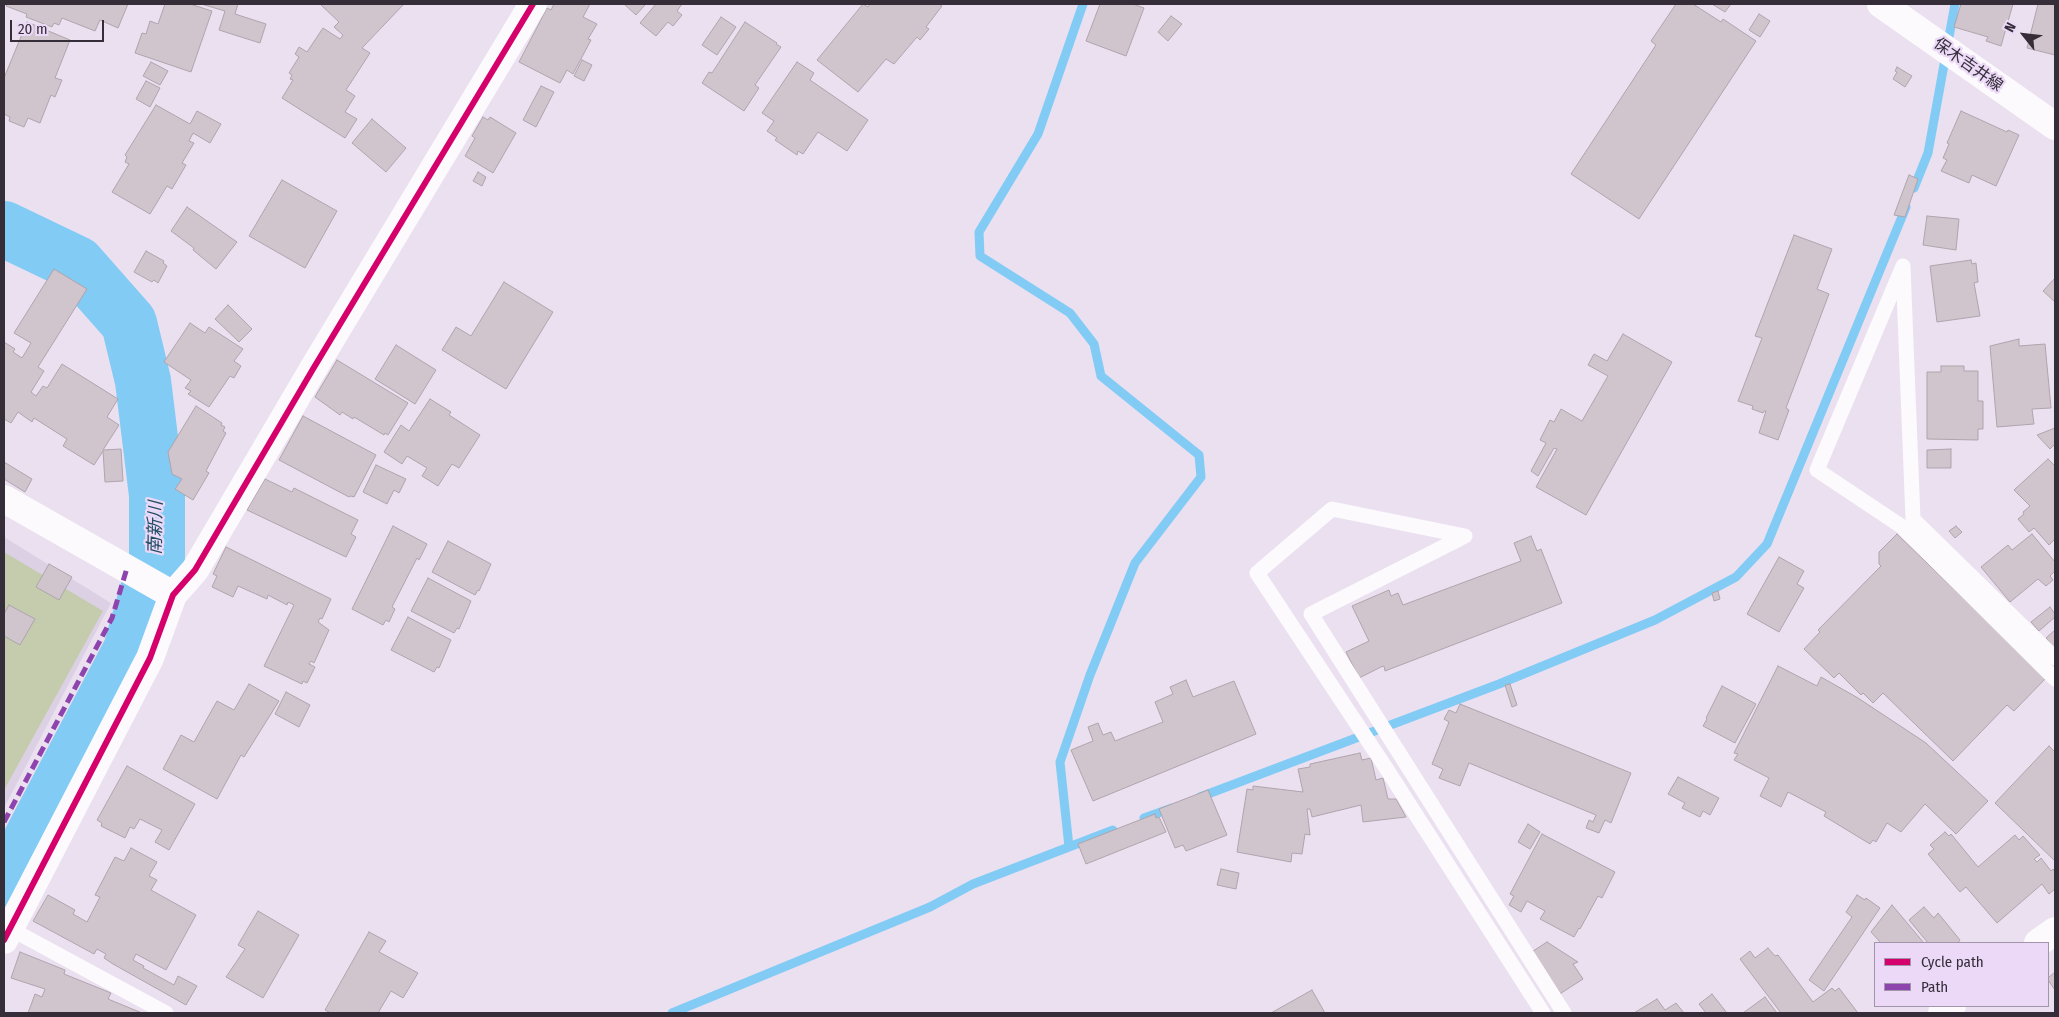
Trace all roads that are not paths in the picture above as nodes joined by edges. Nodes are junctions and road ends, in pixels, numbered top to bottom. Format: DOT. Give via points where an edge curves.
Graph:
graph roads {
  1 [pos="533,4"];
  2 [pos="1882,4"];
  3 [pos="2055,126"];
  4 [pos="4,499"];
  5 [pos="167,592"];
  6 [pos="2055,658"];
  7 [pos="2055,679"];
  8 [pos="5,931"];
  9 [pos="2055,931"];
  10 [pos="2039,942"];
  11 [pos="166,1013"];
  12 [pos="1543,1013"];
  13 [pos="1564,1013"];
  1 -- 5 [label="main road" via="195,570"];
  2 -- 3 [label="main road, 保木吉井線"];
  4 -- 5 [label="main road"];
  5 -- 8 [label="main road" via="150,658"];
  6 -- 7 [label="lane" via="1913,519 1903,266 1817,470 1901,526"];
  8 -- 11 [label="lane"];
  9 -- 10 [label="main road"];
  12 -- 13 [label="lane" via="1257,572 1332,509 1465,536 1311,614"];
}
